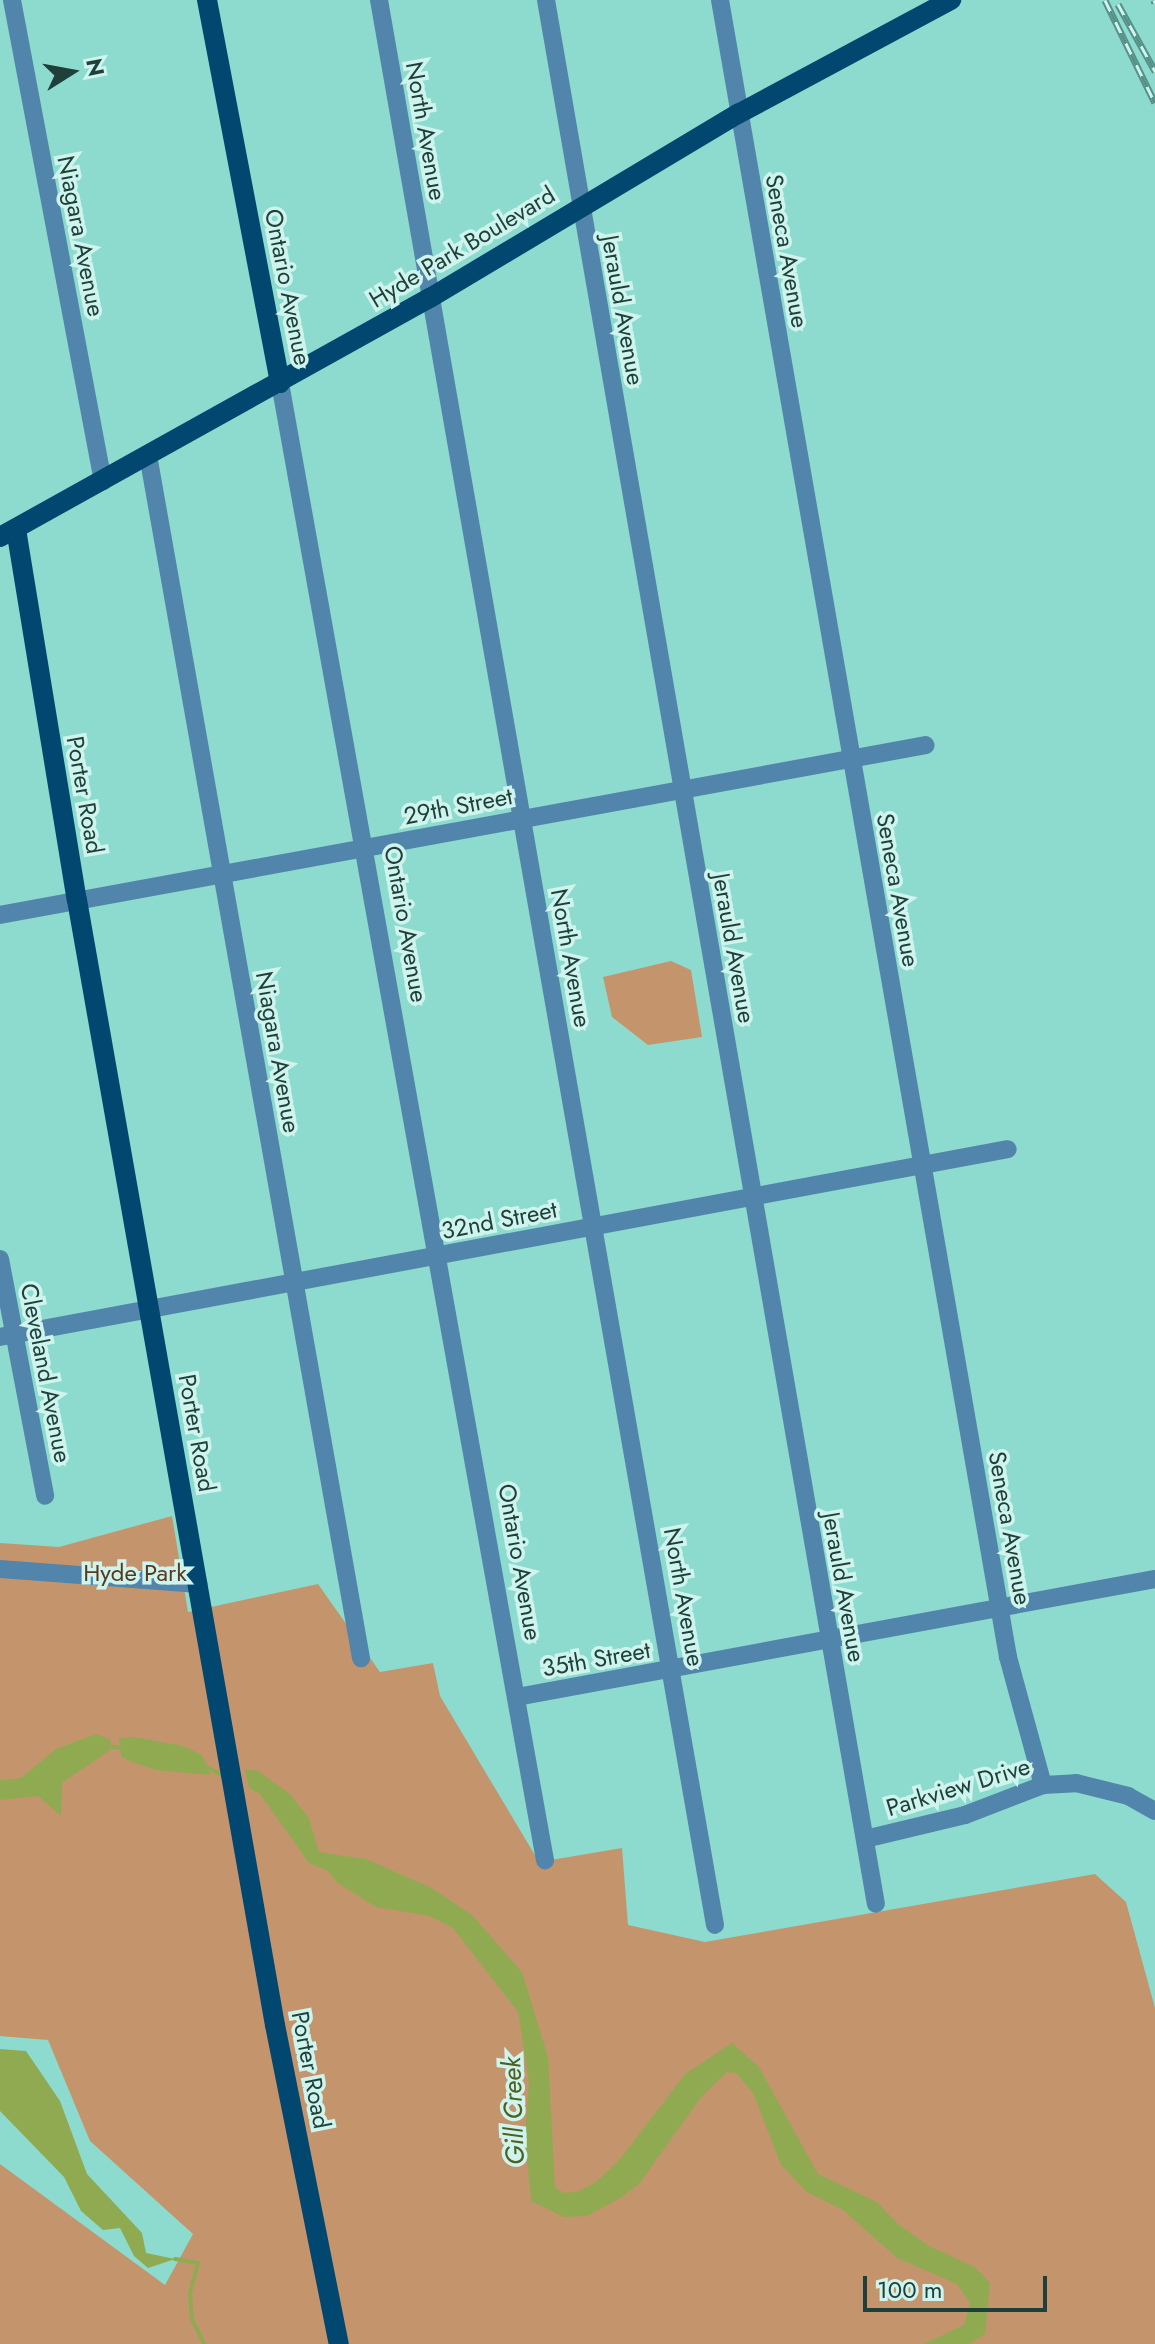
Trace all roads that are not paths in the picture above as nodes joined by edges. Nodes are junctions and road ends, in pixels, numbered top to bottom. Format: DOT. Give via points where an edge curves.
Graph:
graph roads {
  1 [pos="12,0"];
  2 [pos="207,0"];
  3 [pos="379,0"];
  4 [pos="546,0"];
  5 [pos="720,0"];
  6 [pos="951,0"];
  7 [pos="738,114"];
  8 [pos="581,205"];
  9 [pos="430,298"];
  10 [pos="280,383"];
  11 [pos="148,455"];
  12 [pos="103,481"];
  13 [pos="8,533"];
  14 [pos="926,745"];
  15 [pos="851,757"];
  16 [pos="681,789"];
  17 [pos="522,818"];
  18 [pos="366,847"];
  19 [pos="223,876"];
  20 [pos="77,900"];
  21 [pos="0,915"];
  22 [pos="1008,1149"];
  23 [pos="921,1165"];
  24 [pos="753,1196"];
  25 [pos="594,1226"];
  26 [pos="439,1256"];
  27 [pos="0,1259"];
  28 [pos="295,1284"];
  29 [pos="149,1311"];
  30 [pos="7,1336"];
  31 [pos="45,1496"];
  32 [pos="0,1569"];
  33 [pos="1155,1579"];
  34 [pos="198,1584"];
  35 [pos="1000,1607"];
  36 [pos="829,1639"];
  37 [pos="361,1658"];
  38 [pos="672,1670"];
  39 [pos="517,1697"];
  40 [pos="1043,1785"];
  41 [pos="1155,1811"];
  42 [pos="865,1839"];
  43 [pos="545,1860"];
  44 [pos="876,1904"];
  45 [pos="715,1925"];
  46 [pos="339,2344"];
  1 -- 12 [label="street, Niagara Avenue"];
  2 -- 10 [label="main road, Ontario Avenue"];
  3 -- 9 [label="street, North Avenue"];
  4 -- 8 [label="street, Jerauld Avenue"];
  5 -- 7 [label="street, Seneca Avenue"];
  6 -- 7 [label="main road, Hyde Park Boulevard"];
  7 -- 8 [label="main road, Hyde Park Boulevard"];
  7 -- 15 [label="street, Seneca Avenue"];
  8 -- 9 [label="main road, Hyde Park Boulevard"];
  8 -- 16 [label="street, Jerauld Avenue"];
  9 -- 10 [label="main road, Hyde Park Boulevard"];
  9 -- 17 [label="street, North Avenue"];
  10 -- 11 [label="main road, Hyde Park Boulevard"];
  10 -- 18 [label="street, Ontario Avenue"];
  11 -- 12 [label="main road, Hyde Park Boulevard"];
  11 -- 19 [label="street, Niagara Avenue"];
  12 -- 13 [label="main road, Hyde Park Boulevard"];
  13 -- 20 [label="main road, Porter Road"];
  14 -- 15 [label="street, 29th Street"];
  15 -- 16 [label="street, 29th Street"];
  15 -- 23 [label="street, Seneca Avenue"];
  16 -- 17 [label="street, 29th Street"];
  16 -- 24 [label="street, Jerauld Avenue"];
  17 -- 18 [label="street, 29th Street"];
  17 -- 25 [label="street, North Avenue"];
  18 -- 19 [label="street, 29th Street"];
  18 -- 26 [label="street, Ontario Avenue"];
  19 -- 20 [label="street, 29th Street"];
  19 -- 28 [label="street, Niagara Avenue"];
  20 -- 21 [label="street, 29th Street"];
  20 -- 29 [label="main road, Porter Road"];
  22 -- 23 [label="street, 32nd Street"];
  23 -- 24 [label="street, 32nd Street"];
  23 -- 35 [label="street, Seneca Avenue"];
  24 -- 25 [label="street, 32nd Street"];
  24 -- 36 [label="street, Jerauld Avenue"];
  25 -- 26 [label="street, 32nd Street"];
  25 -- 38 [label="street, North Avenue"];
  26 -- 28 [label="street, 32nd Street"];
  26 -- 39 [label="street, Ontario Avenue"];
  27 -- 30 [label="street, Cleveland Avenue"];
  28 -- 29 [label="street, 32nd Street"];
  28 -- 37 [label="street, Niagara Avenue"];
  29 -- 30 [label="street, 32nd Street"];
  29 -- 34 [label="main road, Porter Road"];
  30 -- 31 [label="street, Cleveland Avenue"];
  32 -- 34 [label="street"];
  33 -- 35 [label="street, 35th Street"];
  34 -- 46 [label="main road, Porter Road"];
  35 -- 36 [label="street, 35th Street"];
  35 -- 40 [label="street, Seneca Avenue"];
  36 -- 38 [label="street, 35th Street"];
  36 -- 42 [label="street, Jerauld Avenue"];
  38 -- 39 [label="street, 35th Street"];
  38 -- 45 [label="street, North Avenue"];
  39 -- 43 [label="street, Ontario Avenue"];
  40 -- 41 [label="street, Parkview Drive" via="1089,1786 1128,1796"];
  40 -- 42 [label="street, Parkview Drive" via="965,1815"];
  42 -- 44 [label="street, Jerauld Avenue"];
}
